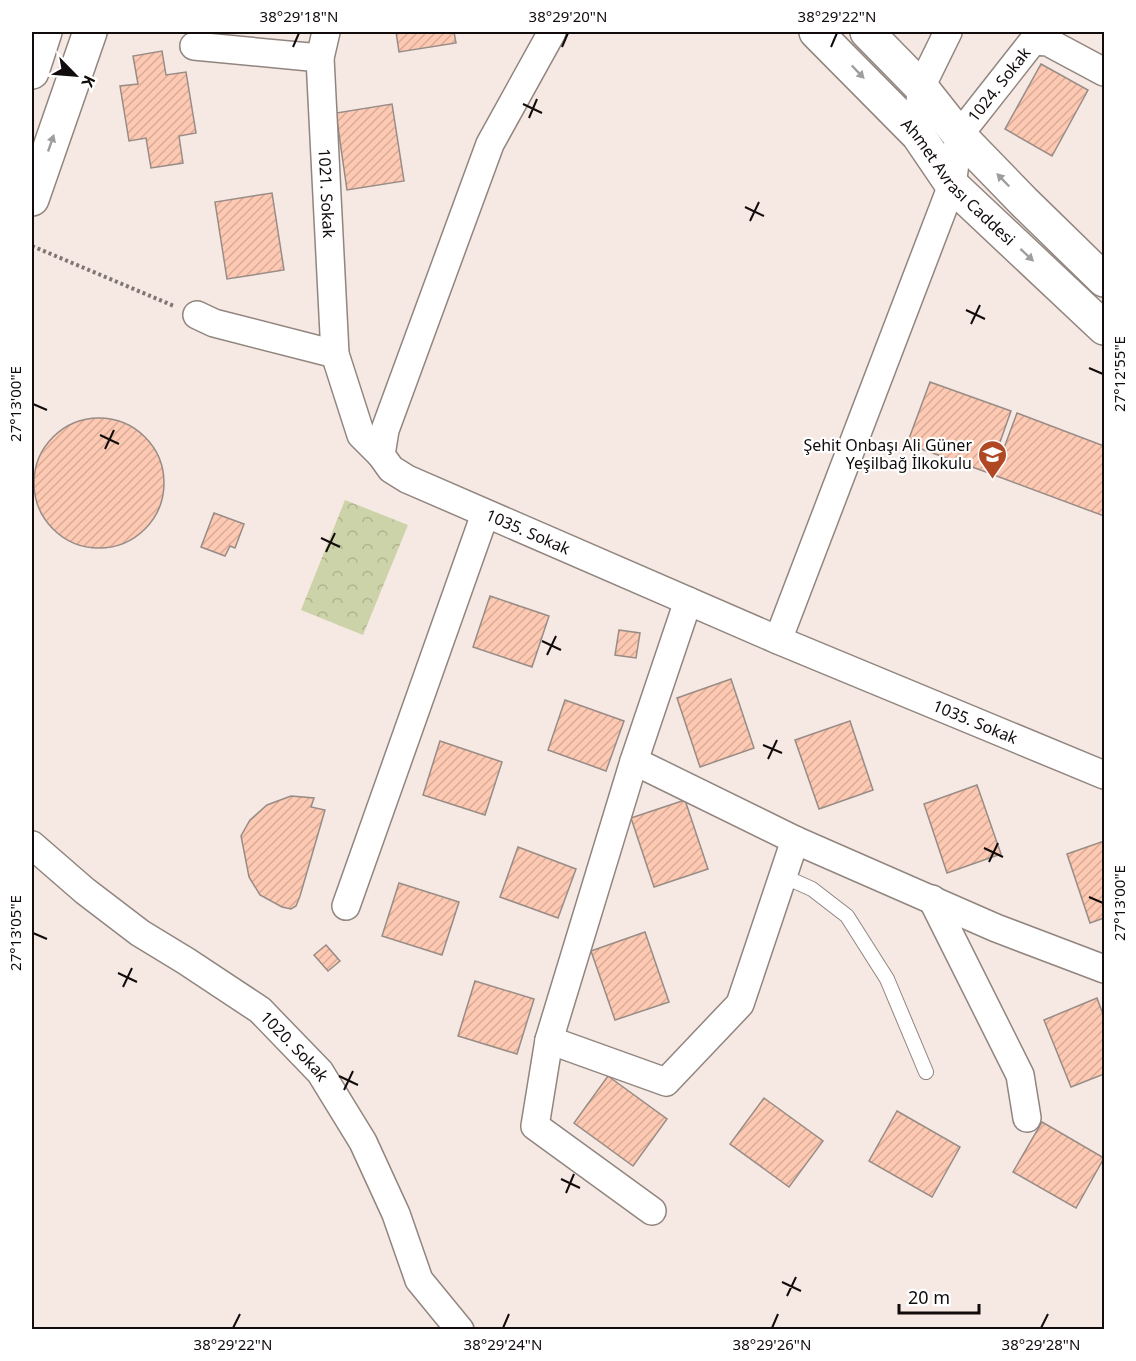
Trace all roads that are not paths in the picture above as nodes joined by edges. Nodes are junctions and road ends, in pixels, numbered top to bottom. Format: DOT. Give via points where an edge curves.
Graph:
graph roads {
  1 [pos="45,32"];
  2 [pos="90,32"];
  3 [pos="326,32"];
  4 [pos="552,32"];
  5 [pos="816,32"];
  6 [pos="867,32"];
  7 [pos="948,32"];
  8 [pos="1054,37"];
  9 [pos="194,46"];
  10 [pos="320,58"];
  11 [pos="32,72"];
  12 [pos="1104,72"];
  13 [pos="921,87"];
  14 [pos="918,135"];
  15 [pos="959,135"];
  16 [pos="952,185"];
  17 [pos="32,199"];
  18 [pos="1104,280"];
  19 [pos="197,315"];
  20 [pos="1104,328"];
  21 [pos="335,354"];
  22 [pos="381,455"];
  23 [pos="485,514"];
  24 [pos="688,601"];
  25 [pos="778,640"];
  26 [pos="634,761"];
  27 [pos="1104,775"];
  28 [pos="795,840"];
  29 [pos="32,845"];
  30 [pos="783,876"];
  31 [pos="932,899"];
  32 [pos="346,906"];
  33 [pos="1104,969"];
  34 [pos="549,1040"];
  35 [pos="926,1072"];
  36 [pos="1027,1118"];
  37 [pos="652,1211"];
  38 [pos="460,1329"];
  1 -- 11 [label="main road"];
  17 -- 2 [label="main road, one-way"];
  3 -- 10 [label="street, 1021. Sokak"];
  4 -- 22 [label="street" via="490,144 385,430"];
  5 -- 14 [label="main road, Ahmet Avrası Caddesi, one-way"];
  6 -- 13 [label="main road, Ahmet Avrası Caddesi"];
  7 -- 13 [label="street"];
  8 -- 12 [label="street, 1024. Sokak"];
  8 -- 15 [label="street, 1024. Sokak" via="1032,41"];
  9 -- 10 [label="street"];
  10 -- 21 [label="street, 1021. Sokak"];
  13 -- 14 [label="street"];
  13 -- 15 [label="main road, Ahmet Avrası Caddesi"];
  14 -- 16 [label="main road, Ahmet Avrası Caddesi"];
  15 -- 16 [label="street"];
  18 -- 15 [label="main road, Ahmet Avrası Caddesi, one-way"];
  16 -- 20 [label="main road, Ahmet Avrası Caddesi, one-way"];
  16 -- 25 [label="street"];
  19 -- 21 [label="street" via="214,323"];
  21 -- 22 [label="street, 1021. Sokak" via="361,435"];
  22 -- 23 [label="street, 1035. Sokak" via="391,469 407,479"];
  23 -- 24 [label="street, 1035. Sokak"];
  23 -- 32 [label="street"];
  24 -- 25 [label="street, 1035. Sokak"];
  24 -- 26 [label="street"];
  25 -- 27 [label="street, 1035. Sokak"];
  26 -- 28 [label="street"];
  26 -- 34 [label="street"];
  28 -- 30 [label="street"];
  28 -- 31 [label="street"];
  29 -- 38 [label="street, 1020. Sokak" via="140,933 260,1010 320,1072 363,1142 396,1214 419,1280"];
  30 -- 34 [label="street" via="740,1004 666,1082"];
  30 -- 35 [label="lane" via="812,889 847,916 887,979"];
  31 -- 33 [label="street"];
  31 -- 36 [label="street" via="1020,1075"];
  34 -- 37 [label="street" via="535,1126"];
}
